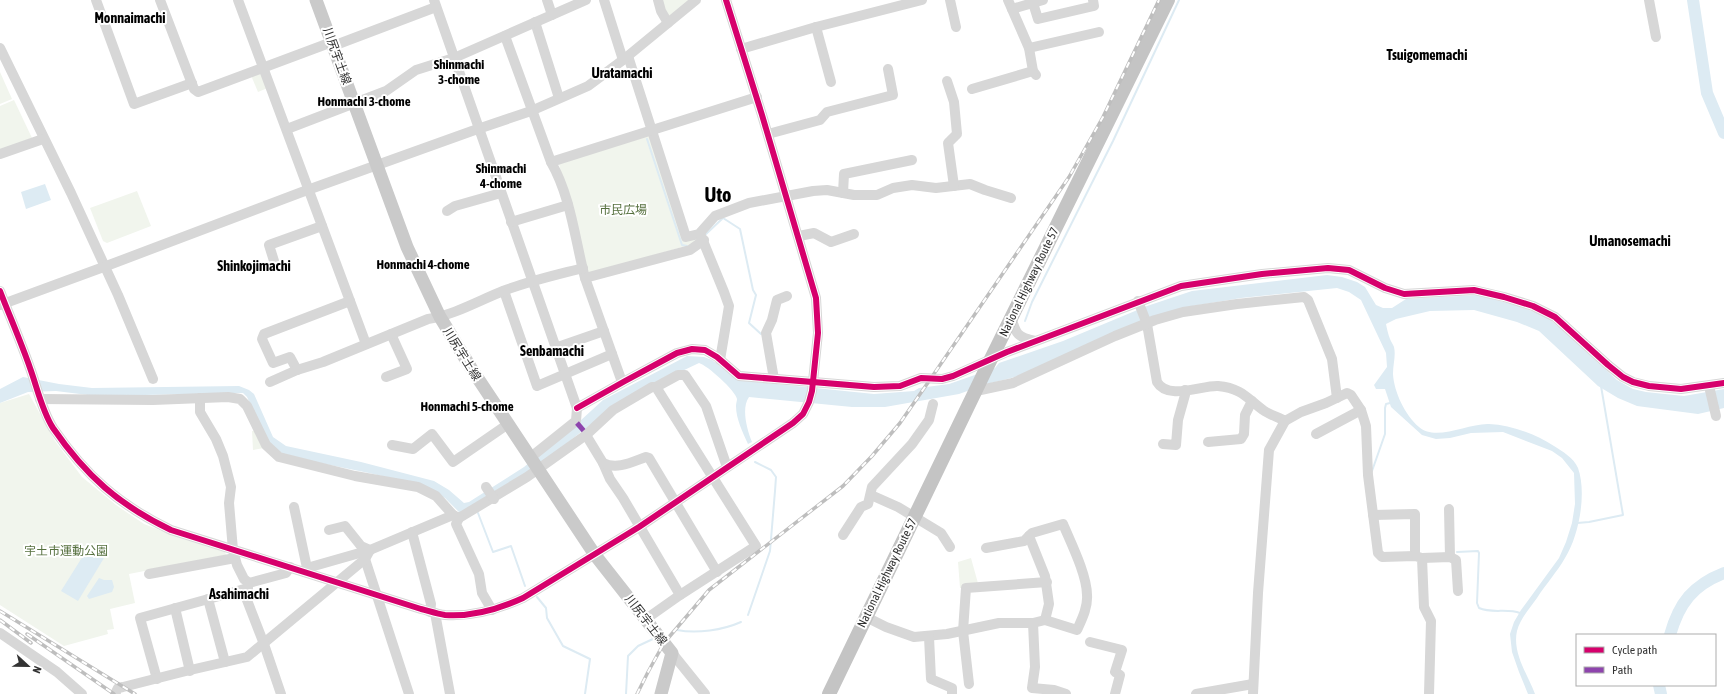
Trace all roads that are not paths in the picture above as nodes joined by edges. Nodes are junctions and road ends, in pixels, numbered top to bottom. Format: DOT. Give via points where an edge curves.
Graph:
graph roads {
  1 [pos="96,0"];
  2 [pos="160,0"];
  3 [pos="238,0"];
  4 [pos="316,0"];
  5 [pos="547,0"];
  6 [pos="586,0"];
  7 [pos="604,0"];
  8 [pos="658,0"];
  9 [pos="696,0"];
  10 [pos="726,0"];
  11 [pos="922,0"];
  12 [pos="950,0"];
  13 [pos="1093,0"];
  14 [pos="1168,0"];
  15 [pos="1649,0"];
  16 [pos="1038,1"];
  17 [pos="435,3"];
  18 [pos="1010,5"];
  19 [pos="552,15"];
  20 [pos="535,22"];
  21 [pos="668,23"];
  22 [pos="816,27"];
  23 [pos="956,27"];
  24 [pos="1099,32"];
  25 [pos="504,36"];
  26 [pos="1656,37"];
  27 [pos="332,44"];
  28 [pos="0,48"];
  29 [pos="1029,48"];
  30 [pos="741,49"];
  31 [pos="454,58"];
  32 [pos="625,58"];
  33 [pos="263,68"];
  34 [pos="888,69"];
  35 [pos="947,81"];
  36 [pos="831,82"];
  37 [pos="192,83"];
  38 [pos="972,88"];
  39 [pos="757,97"];
  40 [pos="559,98"];
  41 [pos="354,104"];
  42 [pos="531,111"];
  43 [pos="479,128"];
  44 [pos="287,129"];
  45 [pos="650,130"];
  46 [pos="768,134"];
  47 [pos="43,139"];
  48 [pos="0,154"];
  49 [pos="912,160"];
  50 [pos="551,162"];
  51 [pos="377,165"];
  52 [pos="954,186"];
  53 [pos="309,190"];
  54 [pos="502,193"];
  55 [pos="843,193"];
  56 [pos="786,196"];
  57 [pos="1011,198"];
  58 [pos="568,206"];
  59 [pos="447,211"];
  60 [pos="511,222"];
  61 [pos="322,226"];
  62 [pos="854,234"];
  63 [pos="799,236"];
  64 [pos="702,237"];
  65 [pos="274,261"];
  66 [pos="104,267"];
  67 [pos="583,268"];
  68 [pos="585,278"];
  69 [pos="532,282"];
  70 [pos="504,291"];
  71 [pos="0,292"];
  72 [pos="787,296"];
  73 [pos="350,301"];
  74 [pos="1139,303"];
  75 [pos="2,304"];
  76 [pos="1011,317"];
  77 [pos="440,318"];
  78 [pos="1147,323"];
  79 [pos="604,331"];
  80 [pos="391,334"];
  81 [pos="1035,341"];
  82 [pos="366,344"];
  83 [pos="555,348"];
  84 [pos="612,354"];
  85 [pos="720,360"];
  86 [pos="988,364"];
  87 [pos="297,370"];
  88 [pos="565,374"];
  89 [pos="386,377"];
  90 [pos="153,379"];
  91 [pos="774,379"];
  92 [pos="270,382"];
  93 [pos="622,382"];
  94 [pos="1724,383"];
  95 [pos="812,386"];
  96 [pos="1709,386"];
  97 [pos="656,387"];
  98 [pos="1185,390"];
  99 [pos="976,391"];
  100 [pos="39,395"];
  101 [pos="200,398"];
  102 [pos="1337,398"];
  103 [pos="1252,401"];
  104 [pos="933,404"];
  105 [pos="577,408"];
  106 [pos="1361,410"];
  107 [pos="1716,416"];
  108 [pos="1285,421"];
  109 [pos="508,424"];
  110 [pos="1316,434"];
  111 [pos="586,435"];
  112 [pos="1208,442"];
  113 [pos="1163,444"];
  114 [pos="392,445"];
  115 [pos="535,463"];
  116 [pos="603,463"];
  117 [pos="727,467"];
  118 [pos="712,478"];
  119 [pos="486,487"];
  120 [pos="871,495"];
  121 [pos="494,499"];
  122 [pos="674,502"];
  123 [pos="294,507"];
  124 [pos="1449,509"];
  125 [pos="1373,515"];
  126 [pos="915,516"];
  127 [pos="456,517"];
  128 [pos="639,527"];
  129 [pos="329,530"];
  130 [pos="412,532"];
  131 [pos="843,535"];
  132 [pos="1029,536"];
  133 [pos="950,547"];
  134 [pos="986,548"];
  135 [pos="370,550"];
  136 [pos="234,554"];
  137 [pos="595,555"];
  138 [pos="1419,557"];
  139 [pos="1450,557"];
  140 [pos="365,559"];
  141 [pos="290,567"];
  142 [pos="306,570"];
  143 [pos="717,572"];
  144 [pos="148,574"];
  145 [pos="336,582"];
  146 [pos="1047,582"];
  147 [pos="249,585"];
  148 [pos="1458,591"];
  149 [pos="377,595"];
  150 [pos="680,595"];
  151 [pos="208,599"];
  152 [pos="175,608"];
  153 [pos="492,610"];
  154 [pos="433,612"];
  155 [pos="866,617"];
  156 [pos="646,620"];
  157 [pos="1045,620"];
  158 [pos="1033,623"];
  159 [pos="963,632"];
  160 [pos="0,633"];
  161 [pos="929,637"];
  162 [pos="1090,642"];
  163 [pos="264,644"];
  164 [pos="672,653"];
  165 [pos="225,662"];
  166 [pos="190,671"];
  167 [pos="157,679"];
  168 [pos="969,684"];
  169 [pos="1253,689"];
  170 [pos="1054,692"];
  171 [pos="82,694"];
  172 [pos="115,694"];
  173 [pos="281,694"];
  174 [pos="409,694"];
  175 [pos="450,694"];
  176 [pos="661,694"];
  177 [pos="705,694"];
  178 [pos="829,694"];
  179 [pos="952,694"];
  180 [pos="1066,694"];
  181 [pos="1115,694"];
  182 [pos="1196,694"];
  183 [pos="1429,694"];
  1 -- 37 [label="street" via="134,104"];
  2 -- 37 [label="street"];
  3 -- 33 [label="street"];
  4 -- 27 [label="main road, 川尻宇土線"];
  5 -- 19 [label="street"];
  6 -- 19 [label="street"];
  7 -- 32 [label="street"];
  8 -- 21 [label="street"];
  9 -- 21 [label="street"];
  10 -- 30 [label="street"];
  11 -- 22 [label="street"];
  12 -- 23 [label="street"];
  13 -- 16 [label="street" via="1094,6 1038,19"];
  14 -- 76 [label="highway, National Highway Route 57"];
  15 -- 26 [label="street"];
  16 -- 18 [label="street"];
  17 -- 27 [label="street"];
  17 -- 31 [label="street"];
  18 -- 29 [label="street"];
  19 -- 20 [label="street"];
  20 -- 25 [label="street"];
  20 -- 40 [label="street"];
  21 -- 32 [label="street"];
  22 -- 30 [label="street"];
  22 -- 36 [label="street"];
  24 -- 29 [label="street"];
  25 -- 31 [label="street"];
  25 -- 42 [label="street"];
  27 -- 33 [label="street"];
  27 -- 41 [label="main road, 川尻宇土線"];
  28 -- 47 [label="street"];
  29 -- 38 [label="street" via="1034,73"];
  30 -- 39 [label="street"];
  31 -- 41 [label="street" via="416,70 386,91"];
  31 -- 43 [label="street"];
  32 -- 40 [label="street" via="588,86"];
  32 -- 45 [label="street"];
  33 -- 37 [label="street" via="198,92"];
  33 -- 44 [label="street"];
  34 -- 46 [label="street" via="893,95 827,112 820,120"];
  35 -- 52 [label="street" via="954,102 957,134 948,143"];
  39 -- 45 [label="street"];
  39 -- 46 [label="street"];
  40 -- 42 [label="street"];
  41 -- 44 [label="street"];
  41 -- 51 [label="main road, 川尻宇土線"];
  42 -- 43 [label="street"];
  42 -- 50 [label="street"];
  43 -- 51 [label="street"];
  43 -- 54 [label="street"];
  44 -- 53 [label="street"];
  45 -- 50 [label="street"];
  45 -- 64 [label="street" via="686,237"];
  46 -- 56 [label="street"];
  47 -- 48 [label="street"];
  47 -- 66 [label="street" via="71,193"];
  49 -- 55 [label="street" via="844,174"];
  50 -- 58 [label="street"];
  51 -- 53 [label="street"];
  51 -- 77 [label="main road, 川尻宇土線" via="407,247"];
  52 -- 55 [label="street" via="936,188 912,185 893,188 877,195"];
  52 -- 57 [label="street" via="970,184"];
  53 -- 61 [label="street"];
  53 -- 66 [label="street"];
  54 -- 59 [label="street" via="455,206"];
  54 -- 60 [label="street"];
  55 -- 56 [label="street" via="827,190"];
  56 -- 63 [label="street"];
  56 -- 64 [label="street" via="748,203 715,216"];
  58 -- 60 [label="street"];
  58 -- 67 [label="street"];
  60 -- 69 [label="street"];
  61 -- 65 [label="street" via="269,245"];
  61 -- 73 [label="street"];
  62 -- 63 [label="street" via="831,242 814,233"];
  63 -- 95 [label="street" via="814,288 818,313"];
  64 -- 68 [label="street" via="690,250"];
  64 -- 85 [label="street" via="729,306"];
  66 -- 75 [label="street"];
  66 -- 90 [label="street"];
  67 -- 68 [label="street"];
  67 -- 69 [label="street"];
  68 -- 79 [label="street"];
  69 -- 70 [label="street"];
  69 -- 83 [label="street"];
  70 -- 77 [label="street"];
  70 -- 88 [label="street" via="537,386"];
  71 -- 75 [label="street"];
  72 -- 91 [label="street" via="778,300 766,333"];
  73 -- 82 [label="street"];
  73 -- 87 [label="street" via="264,334 262,339 273,363 290,356"];
  74 -- 78 [label="street"];
  74 -- 81 [label="street"];
  74 -- 96 [label="street" via="1191,284 1262,274 1343,269 1404,294 1474,290 1533,306 1554,317 1623,377 1649,386 1682,389"];
  75 -- 100 [label="street"];
  76 -- 81 [label="street" via="1016,332 1022,338"];
  76 -- 86 [label="highway, National Highway Route 57"];
  77 -- 80 [label="street"];
  77 -- 109 [label="main road, 川尻宇土線"];
  78 -- 98 [label="street" via="1158,384 1168,390"];
  78 -- 99 [label="street" via="1013,383"];
  78 -- 102 [label="street" via="1183,312 1304,297 1308,300 1332,359"];
  79 -- 83 [label="street"];
  79 -- 84 [label="street"];
  80 -- 82 [label="street"];
  80 -- 89 [label="street" via="407,369"];
  81 -- 86 [label="street"];
  82 -- 87 [label="street"];
  83 -- 88 [label="street"];
  84 -- 88 [label="street"];
  84 -- 93 [label="street"];
  85 -- 91 [label="street" via="739,376"];
  85 -- 93 [label="street" via="705,350 692,349 677,353"];
  86 -- 95 [label="street" via="942,379 921,378 900,386"];
  86 -- 99 [label="highway, National Highway Route 57"];
  87 -- 92 [label="street"];
  88 -- 105 [label="street"];
  91 -- 95 [label="street"];
  93 -- 105 [label="street"];
  94 -- 96 [label="street"];
  95 -- 117 [label="street" via="809,402 803,414 793,424"];
  96 -- 107 [label="street"];
  97 -- 111 [label="street" via="613,410"];
  97 -- 117 [label="street" via="678,375 685,375 706,406"];
  97 -- 118 [label="street"];
  98 -- 103 [label="street" via="1210,386 1226,387 1244,394"];
  98 -- 113 [label="street" via="1178,420 1176,445"];
  99 -- 126 [label="highway, National Highway Route 57"];
  100 -- 101 [label="street" via="110,400"];
  100 -- 136 [label="street" via="52,427 95,480 143,516 171,530"];
  101 -- 127 [label="street" via="228,397 240,400 247,406 266,445 279,457 355,476 418,486 436,496"];
  101 -- 136 [label="street" via="200,412 216,439 231,487 229,504"];
  102 -- 106 [label="street" via="1350,394"];
  102 -- 108 [label="street"];
  103 -- 108 [label="street"];
  103 -- 112 [label="street" via="1245,415 1244,434 1241,439"];
  104 -- 120 [label="street" via="929,420 912,444 872,487"];
  105 -- 115 [label="street" via="576,421"];
  106 -- 110 [label="street"];
  106 -- 125 [label="street" via="1366,426"];
  108 -- 169 [label="street" via="1269,450"];
  109 -- 114 [label="street" via="453,462 432,434 413,449"];
  109 -- 115 [label="main road, 川尻宇土線"];
  111 -- 115 [label="street"];
  111 -- 116 [label="street"];
  115 -- 121 [label="street"];
  115 -- 137 [label="main road, 川尻宇土線"];
  116 -- 122 [label="street" via="611,467 649,458"];
  116 -- 128 [label="street"];
  117 -- 118 [label="street"];
  118 -- 122 [label="street"];
  118 -- 143 [label="street" via="756,546"];
  119 -- 121 [label="street"];
  120 -- 126 [label="street"];
  120 -- 131 [label="street" via="868,504 861,507"];
  121 -- 127 [label="street"];
  122 -- 128 [label="street"];
  122 -- 143 [label="street"];
  123 -- 142 [label="street"];
  124 -- 139 [label="street"];
  125 -- 138 [label="street" via="1379,556"];
  125 -- 138 [label="street" via="1415,514"];
  126 -- 133 [label="street" via="941,533"];
  126 -- 155 [label="highway, National Highway Route 57"];
  127 -- 130 [label="street"];
  127 -- 153 [label="street" via="456,524 479,574 482,593"];
  128 -- 137 [label="street"];
  128 -- 150 [label="street"];
  129 -- 135 [label="street" via="346,526 361,546"];
  130 -- 135 [label="street"];
  130 -- 154 [label="street"];
  132 -- 134 [label="street" via="1024,541"];
  132 -- 146 [label="street"];
  132 -- 157 [label="street" via="1063,524 1085,580 1087,595 1084,616 1077,630"];
  135 -- 140 [label="street"];
  135 -- 142 [label="street"];
  136 -- 141 [label="street"];
  136 -- 144 [label="street"];
  136 -- 147 [label="street"];
  137 -- 153 [label="street" via="523,598 503,608"];
  137 -- 156 [label="main road, 川尻宇土線"];
  138 -- 139 [label="street"];
  138 -- 183 [label="street" via="1424,608 1431,621"];
  139 -- 148 [label="street" via="1456,560"];
  140 -- 145 [label="street"];
  140 -- 149 [label="street"];
  141 -- 142 [label="street"];
  141 -- 147 [label="street" via="286,573"];
  142 -- 145 [label="street"];
  143 -- 150 [label="street"];
  145 -- 149 [label="street"];
  145 -- 163 [label="street"];
  146 -- 157 [label="street" via="1049,604"];
  146 -- 159 [label="street" via="966,588"];
  147 -- 151 [label="street"];
  147 -- 163 [label="street" via="245,595"];
  149 -- 154 [label="street"];
  149 -- 174 [label="street"];
  150 -- 156 [label="street"];
  151 -- 152 [label="street"];
  151 -- 165 [label="street"];
  152 -- 166 [label="street"];
  152 -- 167 [label="street" via="140,618"];
  153 -- 154 [label="street" via="445,615"];
  154 -- 175 [label="street"];
  155 -- 161 [label="street" via="914,637"];
  155 -- 178 [label="highway, National Highway Route 57"];
  156 -- 164 [label="main road, 川尻宇土線"];
  157 -- 158 [label="street"];
  158 -- 159 [label="street" via="999,623"];
  158 -- 170 [label="street" via="1035,667 1032,688"];
  159 -- 161 [label="street"];
  159 -- 168 [label="street"];
  160 -- 171 [label="street" via="57,672"];
  161 -- 179 [label="street" via="931,679 952,688"];
  162 -- 181 [label="street" via="1122,650 1115,672 1120,675"];
  163 -- 165 [label="street" via="248,657"];
  163 -- 173 [label="street"];
  164 -- 176 [label="main road, 川尻宇土線"];
  164 -- 177 [label="street"];
  165 -- 166 [label="street"];
  166 -- 167 [label="street"];
  167 -- 172 [label="street" via="118,688"];
  169 -- 182 [label="street"];
  170 -- 180 [label="street"];
}
